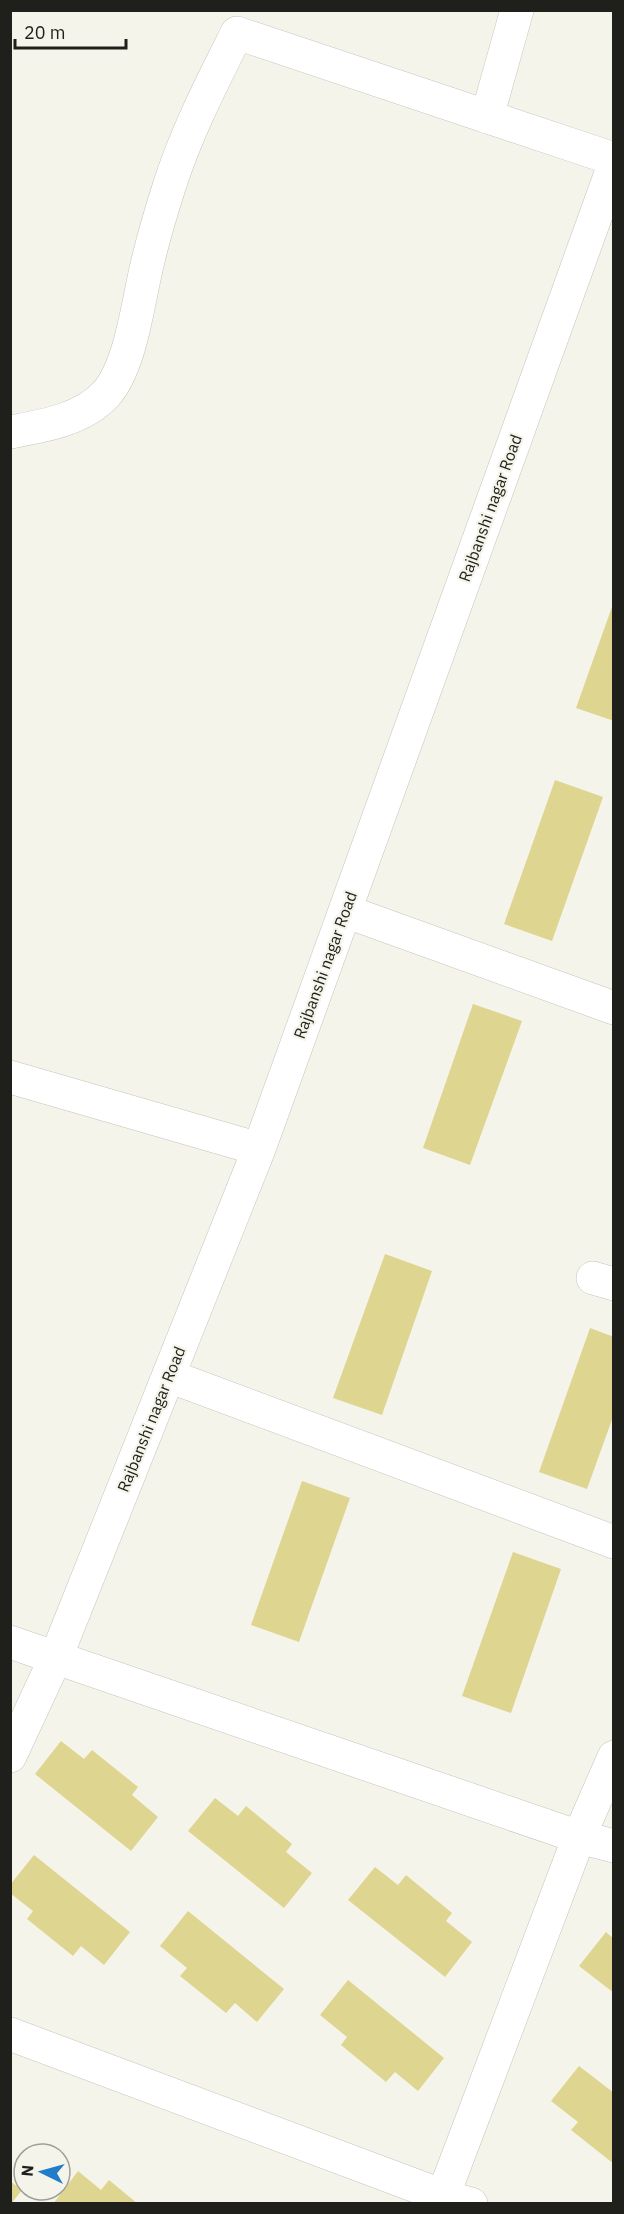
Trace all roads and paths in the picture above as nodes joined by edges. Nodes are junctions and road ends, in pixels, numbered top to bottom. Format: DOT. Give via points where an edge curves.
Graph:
graph roads {
  1 [pos="517,10"];
  2 [pos="487,117"];
  3 [pos="614,159"];
  4 [pos="614,165"];
  5 [pos="10,432"];
  6 [pos="345,911"];
  7 [pos="614,1008"];
  8 [pos="10,1077"];
  9 [pos="259,1149"];
  10 [pos="169,1376"];
  11 [pos="614,1542"];
  12 [pos="10,1642"];
  13 [pos="56,1658"];
  14 [pos="10,1755"];
  15 [pos="614,1757"];
  16 [pos="579,1837"];
  17 [pos="614,1846"];
  18 [pos="10,2034"];
  19 [pos="451,2201"];
  1 -- 2 [label="street"];
  2 -- 3 [label="street"];
  2 -- 5 [label="street" via="237,33 196,114 169,185 121,368 106,394 79,414"];
  4 -- 6 [label="street, Rajbanshi nagar Road"];
  6 -- 7 [label="street"];
  6 -- 9 [label="street, Rajbanshi nagar Road"];
  8 -- 9 [label="street"];
  9 -- 10 [label="street, Rajbanshi nagar Road"];
  10 -- 11 [label="street"];
  10 -- 13 [label="street, Rajbanshi nagar Road"];
  12 -- 13 [label="street"];
  13 -- 14 [label="street, Rajbanshi nagar Road"];
  13 -- 16 [label="street"];
  15 -- 16 [label="street"];
  16 -- 17 [label="street"];
  16 -- 19 [label="street"];
  18 -- 19 [label="street"];
}
